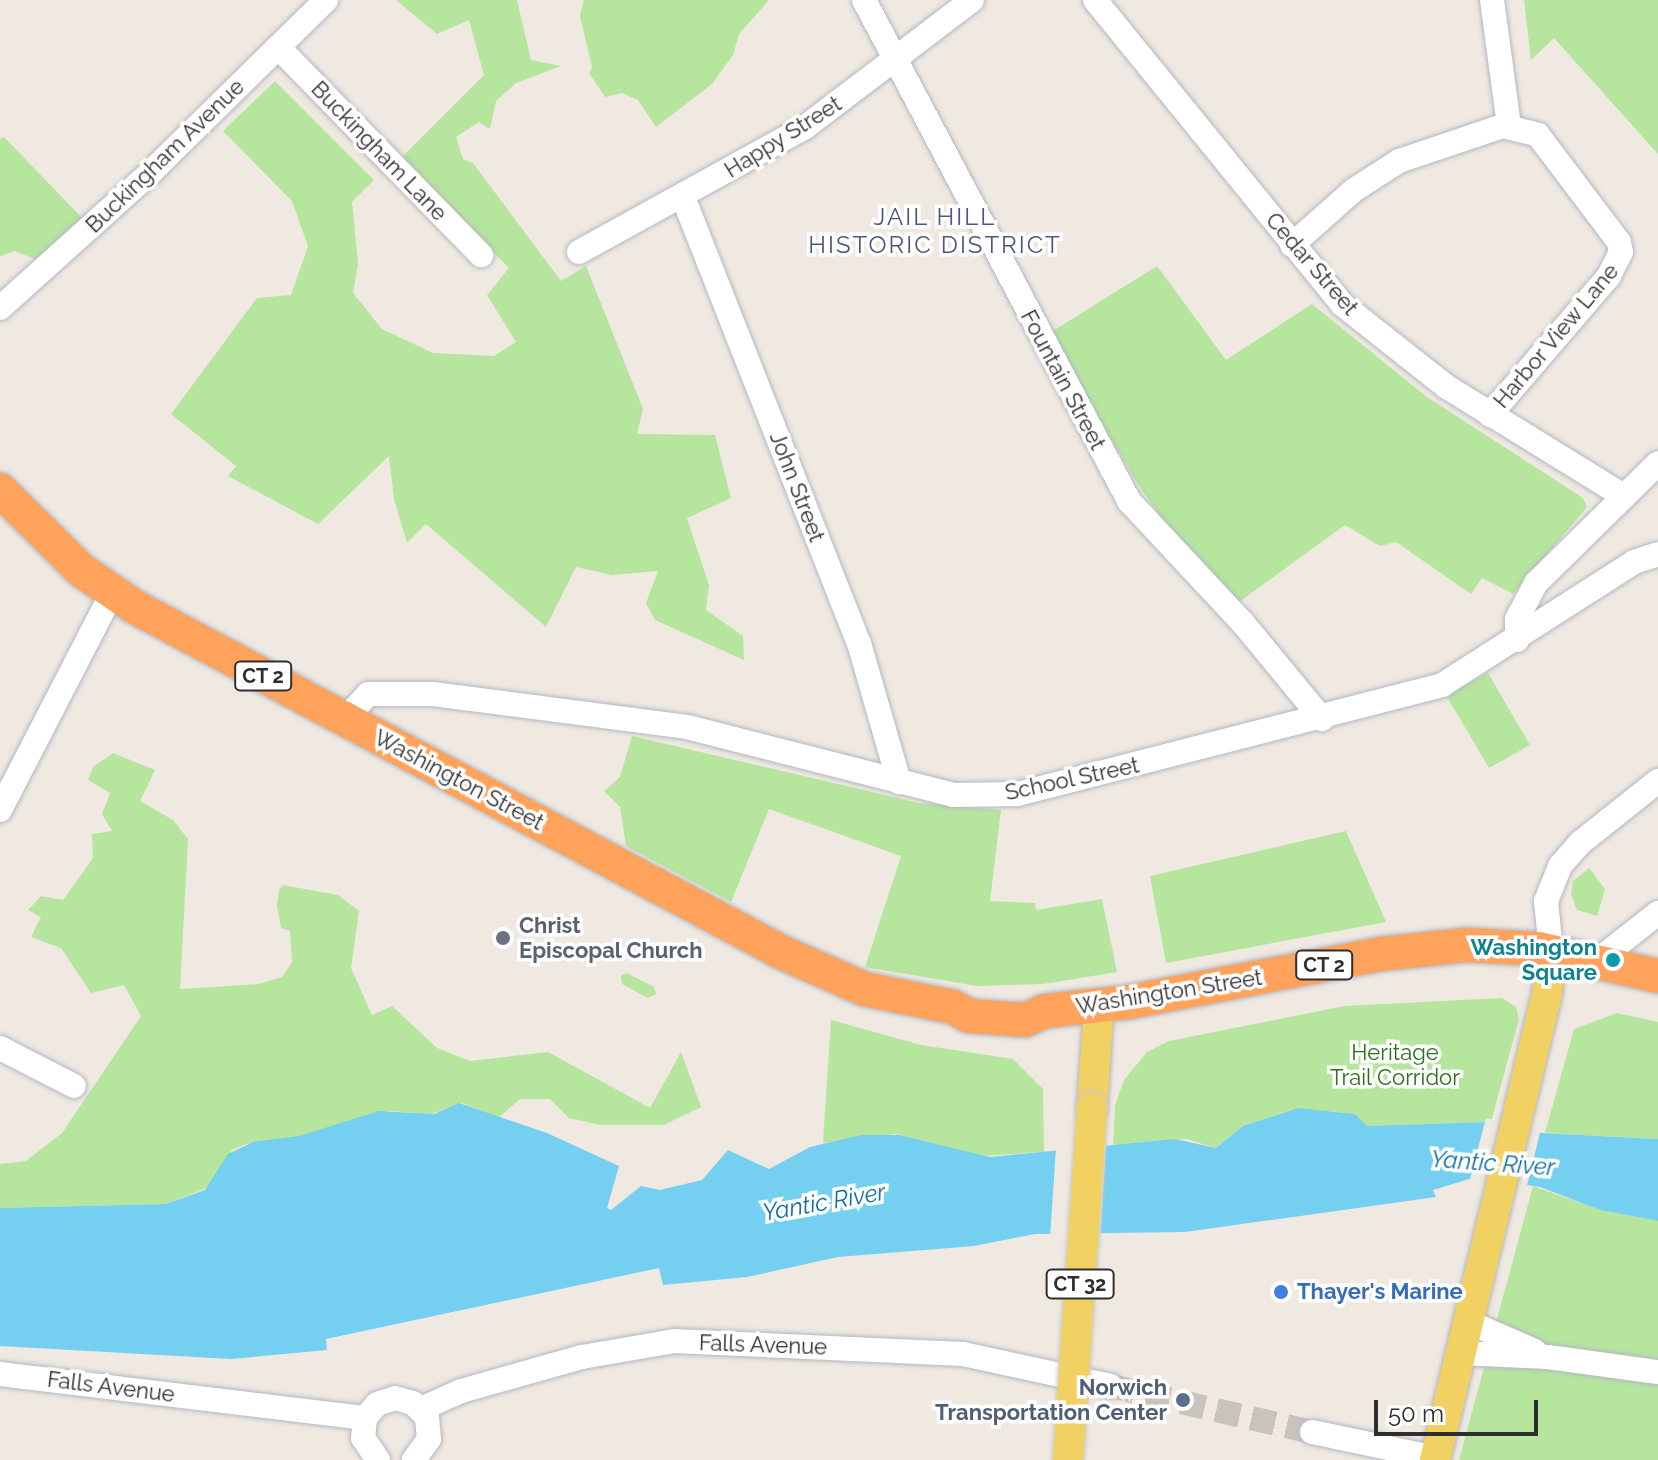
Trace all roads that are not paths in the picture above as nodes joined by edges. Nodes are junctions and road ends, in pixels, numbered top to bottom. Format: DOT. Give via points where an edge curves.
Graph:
graph roads {
  1 [pos="326,0"];
  2 [pos="864,0"];
  3 [pos="972,0"];
  4 [pos="1095,0"];
  5 [pos="1492,0"];
  6 [pos="278,47"];
  7 [pos="895,60"];
  8 [pos="1509,126"];
  9 [pos="683,197"];
  10 [pos="1292,245"];
  11 [pos="579,252"];
  12 [pos="481,255"];
  13 [pos="0,308"];
  14 [pos="1490,415"];
  15 [pos="1658,463"];
  16 [pos="0,490"];
  17 [pos="1622,495"];
  18 [pos="1658,554"];
  19 [pos="112,593"];
  20 [pos="1517,640"];
  21 [pos="345,719"];
  22 [pos="1322,719"];
  23 [pos="1658,781"];
  24 [pos="899,782"];
  25 [pos="0,810"];
  26 [pos="1658,913"];
  27 [pos="1551,951"];
  28 [pos="1597,961"];
  29 [pos="1658,976"];
  30 [pos="1099,1006"];
  31 [pos="0,1048"];
  32 [pos="74,1086"];
  33 [pos="1466,1321"];
  34 [pos="1459,1353"];
  35 [pos="1548,1357"];
  36 [pos="1658,1372"];
  37 [pos="0,1374"];
  38 [pos="1111,1386"];
  39 [pos="421,1409"];
  40 [pos="365,1418"];
  41 [pos="1312,1432"];
  42 [pos="1435,1459"];
  43 [pos="378,1460"];
  44 [pos="414,1460"];
  45 [pos="1068,1460"];
  1 -- 6 [label="street, Buckingham Avenue"];
  2 -- 7 [label="street, Fountain Street"];
  3 -- 7 [label="street, Happy Street"];
  4 -- 10 [label="street, Cedar Street"];
  5 -- 8 [label="street"];
  6 -- 12 [label="street, Buckingham Lane"];
  6 -- 13 [label="street, Buckingham Avenue"];
  7 -- 9 [label="street, Happy Street" via="804,128"];
  7 -- 22 [label="street, Fountain Street" via="1129,501 1242,622"];
  8 -- 10 [label="street" via="1399,161 1354,190"];
  8 -- 14 [label="street, Harbor View Lane" via="1538,135 1619,242 1621,252 1609,276"];
  9 -- 11 [label="street, Happy Street"];
  9 -- 24 [label="street, John Street" via="859,643"];
  10 -- 14 [label="street, Cedar Street" via="1343,305 1394,350"];
  14 -- 17 [label="street, Cedar Street"];
  15 -- 17 [label="street"];
  16 -- 19 [label="highway, Washington Street / CT 2" via="81,570"];
  17 -- 20 [label="street" via="1530,591 1517,619"];
  18 -- 20 [label="street, School Street" via="1634,562"];
  19 -- 21 [label="highway, Washington Street / CT 2"];
  19 -- 25 [label="street"];
  20 -- 22 [label="street, School Street" via="1442,685"];
  21 -- 24 [label="street, School Street" via="368,694 433,694 687,727"];
  21 -- 30 [label="highway, Washington Street / CT 2" via="794,959 864,989 953,1007 969,1016 1022,1020 1045,1011"];
  22 -- 24 [label="street, School Street" via="1018,794 953,795"];
  23 -- 27 [label="street" via="1580,843 1560,866 1547,895"];
  26 -- 28 [label="street"];
  27 -- 28 [label="highway, CT 2"];
  27 -- 30 [label="highway, Washington Street / CT 2" via="1489,945 1401,951"];
  27 -- 33 [label="main road" via="1547,995"];
  28 -- 29 [label="highway, CT 2"];
  30 -- 45 [label="main road, CT 32, bridge"];
  31 -- 32 [label="street"];
  33 -- 34 [label="main road"];
  33 -- 35 [label="street"];
  34 -- 35 [label="street"];
  34 -- 42 [label="main road"];
  35 -- 36 [label="street"];
  37 -- 40 [label="street, Falls Avenue"];
  38 -- 39 [label="street, Falls Avenue" via="963,1354 675,1341 582,1357 461,1391"];
  39 -- 40 [label="street" via="404,1399 386,1400"];
  39 -- 44 [label="street" via="429,1439"];
  40 -- 43 [label="street" via="363,1438"];
  41 -- 42 [label="street"];
}
